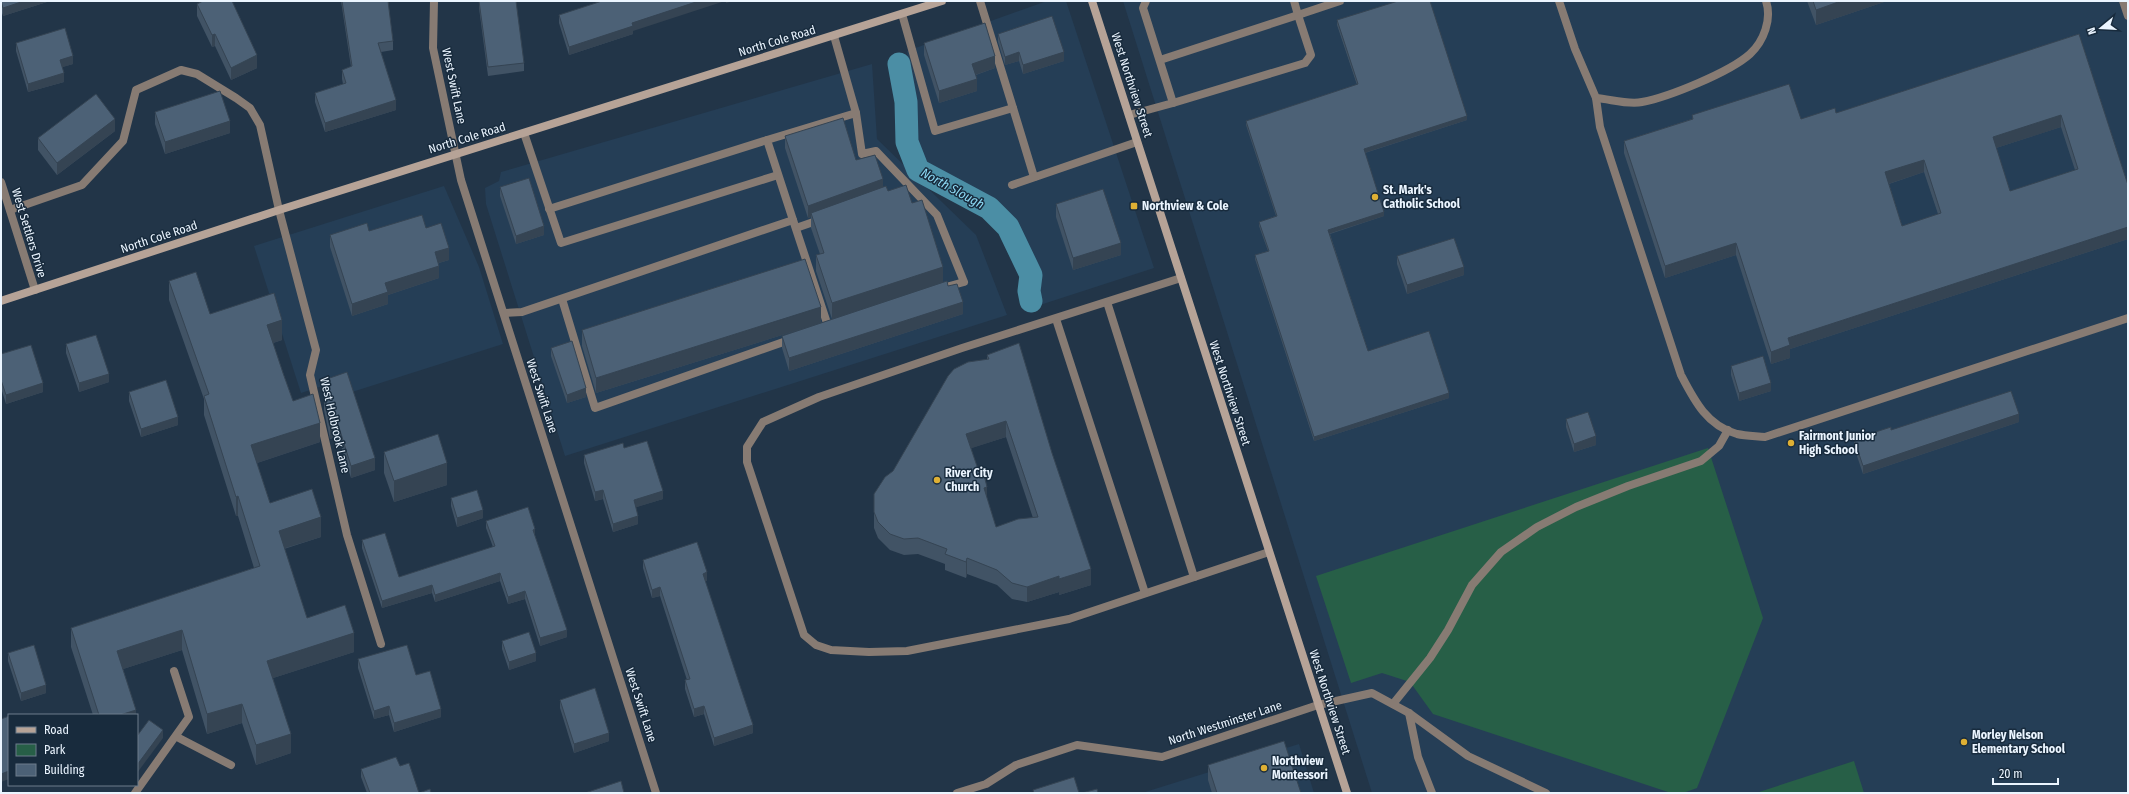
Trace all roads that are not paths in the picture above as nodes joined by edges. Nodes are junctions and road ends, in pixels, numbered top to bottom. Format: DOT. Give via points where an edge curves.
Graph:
graph roads {
  1 [pos="434,1"];
  2 [pos="942,1"];
  3 [pos="980,1"];
  4 [pos="1092,1"];
  5 [pos="1146,1"];
  6 [pos="1294,1"];
  7 [pos="1340,1"];
  8 [pos="1559,1"];
  9 [pos="1766,1"];
  10 [pos="2123,1"];
  11 [pos="902,14"];
  12 [pos="1298,15"];
  13 [pos="2128,16"];
  14 [pos="834,36"];
  15 [pos="1160,60"];
  16 [pos="1596,98"];
  17 [pos="1173,103"];
  18 [pos="1013,108"];
  19 [pos="856,113"];
  20 [pos="1129,115"];
  21 [pos="524,132"];
  22 [pos="767,140"];
  23 [pos="1137,142"];
  24 [pos="456,154"];
  25 [pos="778,175"];
  26 [pos="1034,177"];
  27 [pos="1,182"];
  28 [pos="1012,185"];
  29 [pos="549,209"];
  30 [pos="10,210"];
  31 [pos="279,210"];
  32 [pos="832,215"];
  33 [pos="794,224"];
  34 [pos="1181,278"];
  35 [pos="941,289"];
  36 [pos="35,290"];
  37 [pos="562,299"];
  38 [pos="1,301"];
  39 [pos="1107,302"];
  40 [pos="504,313"];
  41 [pos="2128,318"];
  42 [pos="1056,319"];
  43 [pos="813,332"];
  44 [pos="798,337"];
  45 [pos="1728,430"];
  46 [pos="1269,552"];
  47 [pos="1194,577"];
  48 [pos="1145,593"];
  49 [pos="381,644"];
  50 [pos="174,671"];
  51 [pos="1392,704"];
  52 [pos="1318,705"];
  53 [pos="1408,713"];
  54 [pos="177,737"];
  55 [pos="231,765"];
  56 [pos="135,793"];
  57 [pos="656,793"];
  58 [pos="957,793"];
  59 [pos="1347,793"];
  60 [pos="1432,793"];
  61 [pos="1546,793"];
  1 -- 24 [label="street, West Swift Lane" via="433,48"];
  2 -- 11 [label="main road, North Cole Road"];
  3 -- 18 [label="street"];
  4 -- 20 [label="main road, West Northview Street"];
  5 -- 15 [label="street" via="1143,8"];
  6 -- 12 [label="street"];
  7 -- 12 [label="street"];
  8 -- 16 [label="street" via="1575,49"];
  9 -- 16 [label="street" via="1769,10 1767,28 1750,54 1723,71 1686,89 1640,102"];
  10 -- 13 [label="street"];
  11 -- 14 [label="main road, North Cole Road"];
  11 -- 18 [label="street" via="936,131"];
  12 -- 15 [label="street"];
  12 -- 17 [label="street" via="1311,55 1305,63"];
  14 -- 19 [label="street"];
  14 -- 21 [label="main road, North Cole Road"];
  15 -- 17 [label="street"];
  16 -- 45 [label="street" via="1600,126 1681,375 1697,406 1715,424"];
  17 -- 20 [label="street"];
  18 -- 26 [label="street"];
  19 -- 22 [label="street"];
  19 -- 35 [label="street" via="862,154 876,151 908,189 937,215 964,282"];
  20 -- 23 [label="main road, West Northview Street"];
  21 -- 24 [label="main road, North Cole Road"];
  21 -- 29 [label="street"];
  22 -- 25 [label="street"];
  22 -- 29 [label="street"];
  23 -- 26 [label="street"];
  23 -- 34 [label="main road, West Northview Street"];
  24 -- 31 [label="main road, North Cole Road"];
  24 -- 40 [label="street, West Swift Lane" via="461,180"];
  25 -- 29 [label="street" via="561,244"];
  25 -- 33 [label="street"];
  26 -- 28 [label="street"];
  27 -- 30 [label="street, West Settlers Drive"];
  30 -- 31 [label="street, West Holbrook Lane" via="82,185 123,141 136,90 181,70 197,74 250,108 260,125"];
  30 -- 36 [label="street, West Settlers Drive"];
  31 -- 36 [label="main road, North Cole Road"];
  31 -- 49 [label="street, West Holbrook Lane" via="316,350 310,374 347,535"];
  32 -- 33 [label="street"];
  33 -- 37 [label="street"];
  33 -- 43 [label="street" via="802,262 831,325"];
  34 -- 39 [label="street"];
  34 -- 46 [label="main road, West Northview Street"];
  36 -- 38 [label="main road, North Cole Road"];
  37 -- 40 [label="street" via="522,312"];
  37 -- 44 [label="street" via="577,335 595,408"];
  39 -- 42 [label="street"];
  39 -- 47 [label="street"];
  40 -- 57 [label="street, West Swift Lane"];
  41 -- 45 [label="street" via="1765,437 1737,434"];
  42 -- 48 [label="street"];
  42 -- 48 [label="street" via="819,397 763,422 747,447 747,462 804,635 816,645 831,650 907,651 1069,619"];
  45 -- 51 [label="street" via="1719,446 1701,462 1628,486 1576,507 1538,527 1501,552 1472,585 1430,658"];
  46 -- 47 [label="street"];
  46 -- 52 [label="main road, West Northview Street"];
  47 -- 48 [label="street"];
  50 -- 54 [label="street" via="189,717"];
  51 -- 52 [label="street, North Westminster Lane" via="1372,693"];
  51 -- 53 [label="street, North Westminster Lane"];
  52 -- 58 [label="street, North Westminster Lane" via="1162,757 1077,745 1016,765 986,784"];
  52 -- 59 [label="main road, West Northview Street"];
  53 -- 60 [label="street" via="1418,757"];
  53 -- 61 [label="street, North Westminster Lane" via="1468,756"];
  54 -- 55 [label="street"];
  54 -- 56 [label="street"];
}
